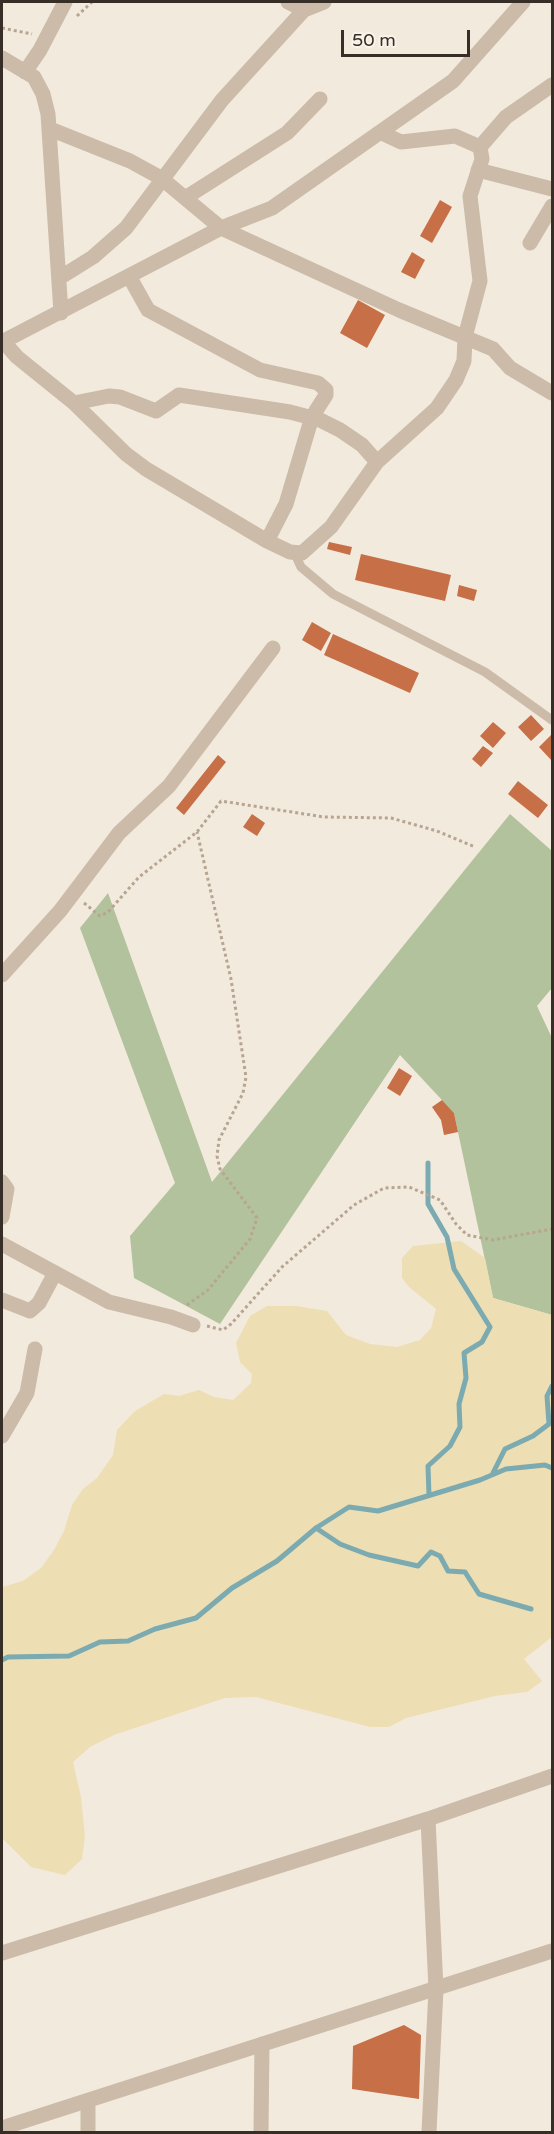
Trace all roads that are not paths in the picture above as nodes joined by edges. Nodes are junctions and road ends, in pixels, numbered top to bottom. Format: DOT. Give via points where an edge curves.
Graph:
graph roads {
  1 [pos="64,2"];
  2 [pos="288,2"];
  3 [pos="324,2"];
  4 [pos="523,2"];
  5 [pos="304,10"];
  6 [pos="2,58"];
  7 [pos="25,72"];
  8 [pos="552,85"];
  9 [pos="320,99"];
  10 [pos="50,129"];
  11 [pos="382,133"];
  12 [pos="480,147"];
  13 [pos="478,170"];
  14 [pos="161,178"];
  15 [pos="552,189"];
  16 [pos="184,198"];
  17 [pos="552,206"];
  18 [pos="221,228"];
  19 [pos="530,243"];
  20 [pos="129,276"];
  21 [pos="61,277"];
  22 [pos="61,313"];
  23 [pos="465,337"];
  24 [pos="3,346"];
  25 [pos="552,393"];
  26 [pos="74,403"];
  27 [pos="312,417"];
  28 [pos="377,462"];
  29 [pos="267,541"];
  30 [pos="295,554"];
  31 [pos="273,648"];
  32 [pos="552,720"];
  33 [pos="2,975"];
  34 [pos="2,1182"];
  35 [pos="2,1217"];
  36 [pos="2,1244"];
  37 [pos="55,1274"];
  38 [pos="2,1300"];
  39 [pos="193,1325"];
  40 [pos="35,1348"];
  41 [pos="2,1436"];
  42 [pos="552,1776"];
  43 [pos="428,1819"];
  44 [pos="552,1951"];
  45 [pos="2,1953"];
  46 [pos="436,1989"];
  47 [pos="262,2044"];
  48 [pos="88,2102"];
  49 [pos="2,2127"];
  50 [pos="88,2133"];
  51 [pos="261,2133"];
  52 [pos="429,2133"];
  1 -- 7 [label="street"];
  2 -- 5 [label="street"];
  3 -- 5 [label="street"];
  4 -- 11 [label="street" via="453,81"];
  5 -- 14 [label="street" via="222,100"];
  6 -- 7 [label="street"];
  7 -- 10 [label="street" via="34,77 43,94"];
  8 -- 12 [label="street" via="506,117"];
  9 -- 16 [label="street" via="287,133"];
  10 -- 14 [label="street" via="130,161"];
  10 -- 21 [label="street"];
  11 -- 12 [label="street" via="401,142 455,136"];
  11 -- 18 [label="street" via="272,208"];
  12 -- 13 [label="street" via="482,159"];
  13 -- 15 [label="street"];
  13 -- 23 [label="street" via="470,196 480,281"];
  14 -- 16 [label="street"];
  14 -- 21 [label="street" via="126,228 93,257"];
  16 -- 18 [label="street"];
  17 -- 19 [label="street"];
  18 -- 20 [label="street"];
  18 -- 23 [label="street"];
  20 -- 22 [label="street"];
  20 -- 27 [label="street" via="148,310 260,370 324,386 326,396"];
  21 -- 22 [label="street"];
  22 -- 24 [label="street"];
  23 -- 25 [label="street" via="493,349 510,368"];
  23 -- 28 [label="street" via="464,361 448,392 430,415"];
  24 -- 26 [label="street"];
  26 -- 27 [label="street" via="114,397 156,411 179,395"];
  26 -- 29 [label="street" via="146,469"];
  27 -- 28 [label="street" via="354,439"];
  27 -- 29 [label="street" via="288,498"];
  28 -- 30 [label="street" via="325,533 308,549"];
  29 -- 30 [label="street"];
  30 -- 32 [label="lane" via="301,567 333,594 485,672"];
  31 -- 33 [label="street" via="169,786 119,833 74,893"];
  34 -- 35 [label="street" via="7,1189"];
  36 -- 37 [label="street"];
  37 -- 38 [label="street" via="30,1311"];
  37 -- 39 [label="street" via="118,1305"];
  40 -- 41 [label="street" via="27,1393"];
  42 -- 43 [label="street"];
  43 -- 45 [label="street"];
  43 -- 46 [label="street"];
  44 -- 46 [label="street"];
  46 -- 47 [label="street"];
  46 -- 52 [label="street"];
  47 -- 48 [label="street"];
  47 -- 51 [label="street"];
  48 -- 49 [label="street"];
  48 -- 50 [label="street"];
}
